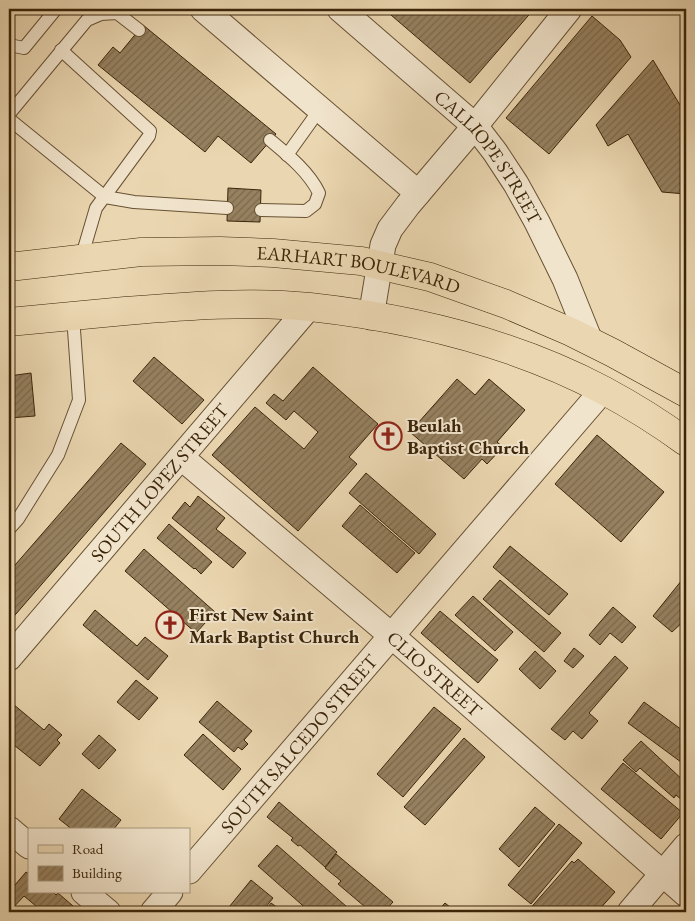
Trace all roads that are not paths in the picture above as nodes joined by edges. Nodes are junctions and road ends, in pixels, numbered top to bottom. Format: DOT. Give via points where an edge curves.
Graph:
graph roads {
  1 [pos="56,9"];
  2 [pos="202,9"];
  3 [pos="340,9"];
  4 [pos="569,9"];
  5 [pos="139,30"];
  6 [pos="9,45"];
  7 [pos="61,50"];
  8 [pos="320,109"];
  9 [pos="9,114"];
  10 [pos="9,119"];
  11 [pos="475,126"];
  12 [pos="270,140"];
  13 [pos="287,155"];
  14 [pos="418,193"];
  15 [pos="104,197"];
  16 [pos="227,208"];
  17 [pos="261,210"];
  18 [pos="81,259"];
  19 [pos="380,266"];
  20 [pos="9,267"];
  21 [pos="309,307"];
  22 [pos="73,316"];
  23 [pos="370,316"];
  24 [pos="9,322"];
  25 [pos="590,342"];
  26 [pos="603,390"];
  27 [pos="686,393"];
  28 [pos="686,442"];
  29 [pos="182,458"];
  30 [pos="9,529"];
  31 [pos="392,636"];
  32 [pos="9,658"];
  33 [pos="9,829"];
  34 [pos="28,845"];
  35 [pos="686,846"];
  36 [pos="190,870"];
  37 [pos="663,873"];
  38 [pos="86,894"];
  39 [pos="168,894"];
  40 [pos="686,894"];
  41 [pos="108,912"];
  42 [pos="153,912"];
  43 [pos="630,912"];
  1 -- 6 [label="lane" via="24,48"];
  2 -- 8 [label="street"];
  3 -- 11 [label="street, CALLIOPE STREET"];
  4 -- 11 [label="street"];
  5 -- 7 [label="lane" via="117,13 101,14 87,20"];
  7 -- 9 [label="lane"];
  7 -- 15 [label="lane" via="150,131"];
  8 -- 13 [label="lane"];
  8 -- 14 [label="street"];
  10 -- 15 [label="lane"];
  11 -- 14 [label="street"];
  11 -- 25 [label="street, CALLIOPE STREET" via="533,214 565,279"];
  12 -- 13 [label="lane"];
  13 -- 17 [label="lane" via="314,183 319,193 315,204 306,211"];
  14 -- 19 [label="street" via="390,229 383,245"];
  15 -- 16 [label="lane"];
  15 -- 18 [label="lane" via="96,208"];
  18 -- 19 [label="main road, EARHART BOULEVARD" via="140,252 220,251 337,258"];
  18 -- 20 [label="main road, EARHART BOULEVARD"];
  19 -- 23 [label="street"];
  19 -- 25 [label="main road, EARHART BOULEVARD" via="430,277 506,304"];
  21 -- 22 [label="main road" via="188,306"];
  21 -- 23 [label="main road"];
  21 -- 29 [label="street, SOUTH LOPEZ STREET"];
  22 -- 24 [label="main road"];
  22 -- 30 [label="lane" via="79,400 58,455"];
  23 -- 26 [label="main road" via="458,334 542,363"];
  25 -- 27 [label="main road, EARHART BOULEVARD"];
  26 -- 28 [label="main road"];
  26 -- 31 [label="street, SOUTH SALCEDO STREET"];
  29 -- 31 [label="street, CLIO STREET"];
  29 -- 32 [label="street, SOUTH LOPEZ STREET"];
  31 -- 36 [label="street, SOUTH SALCEDO STREET"];
  31 -- 37 [label="street, CLIO STREET"];
  33 -- 34 [label="street"];
  35 -- 37 [label="street"];
  37 -- 40 [label="street, CLIO STREET"];
  37 -- 43 [label="street"];
  38 -- 41 [label="street"];
  39 -- 42 [label="street"];
}
